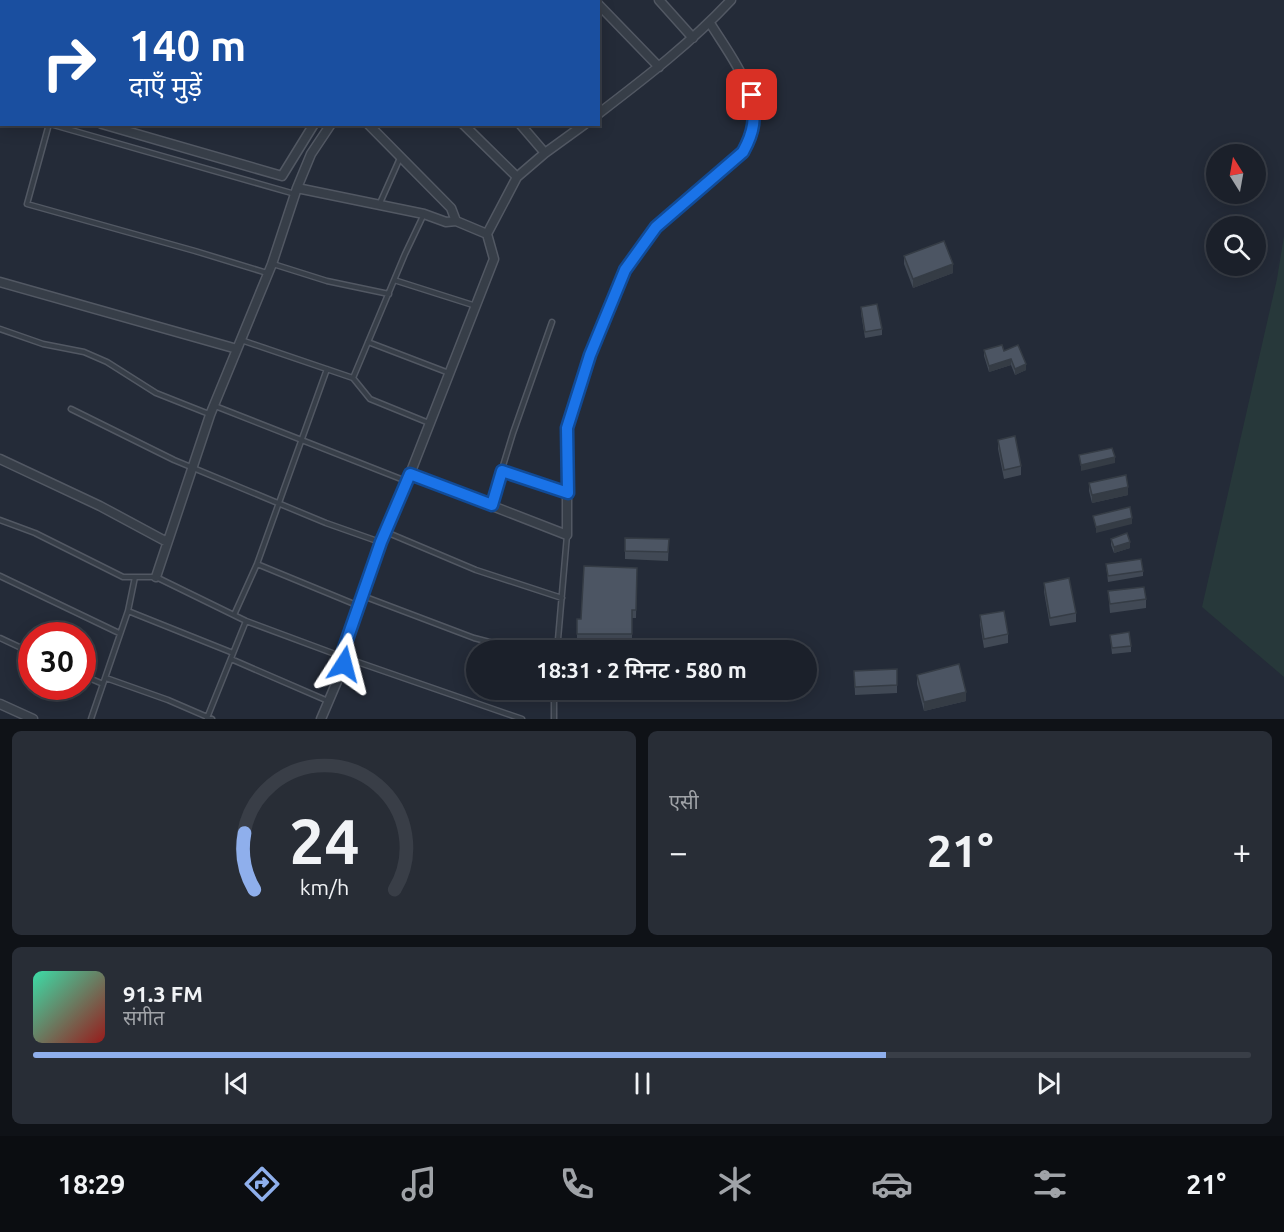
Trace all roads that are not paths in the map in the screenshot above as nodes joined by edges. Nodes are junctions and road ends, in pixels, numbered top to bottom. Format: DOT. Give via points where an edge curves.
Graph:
graph roads {
  1 [pos="659,0"];
  2 [pos="726,2"];
  3 [pos="600,6"];
  4 [pos="710,23"];
  5 [pos="693,38"];
  6 [pos="658,67"];
  7 [pos="600,112"];
  8 [pos="48,126"];
  9 [pos="56,126"];
  10 [pos="311,126"];
  11 [pos="330,126"];
  12 [pos="370,126"];
  13 [pos="465,126"];
  14 [pos="522,126"];
  15 [pos="582,126"];
  16 [pos="128,128"];
  17 [pos="545,153"];
  18 [pos="400,157"];
  19 [pos="517,177"];
  20 [pos="296,191"];
  21 [pos="380,205"];
  22 [pos="424,214"];
  23 [pos="456,221"];
  24 [pos="487,234"];
  25 [pos="272,264"];
  26 [pos="268,274"];
  27 [pos="394,280"];
  28 [pos="0,282"];
  29 [pos="388,294"];
  30 [pos="476,307"];
  31 [pos="552,322"];
  32 [pos="0,329"];
  33 [pos="241,340"];
  34 [pos="368,342"];
  35 [pos="237,349"];
  36 [pos="327,369"];
  37 [pos="450,374"];
  38 [pos="353,378"];
  39 [pos="214,405"];
  40 [pos="70,409"];
  41 [pos="210,415"];
  42 [pos="430,424"];
  43 [pos="303,441"];
  44 [pos="0,459"];
  45 [pos="192,468"];
  46 [pos="502,471"];
  47 [pos="409,478"];
  48 [pos="568,493"];
  49 [pos="278,502"];
  50 [pos="492,505"];
  51 [pos="0,520"];
  52 [pos="385,532"];
  53 [pos="567,535"];
  54 [pos="167,542"];
  55 [pos="381,542"];
  56 [pos="257,564"];
  57 [pos="0,576"];
  58 [pos="135,577"];
  59 [pos="156,577"];
  60 [pos="363,596"];
  61 [pos="562,598"];
  62 [pos="360,606"];
  63 [pos="128,611"];
  64 [pos="234,615"];
  65 [pos="246,621"];
  66 [pos="119,633"];
  67 [pos="0,638"];
  68 [pos="482,640"];
  69 [pos="558,640"];
  70 [pos="18,646"];
  71 [pos="233,653"];
  72 [pos="343,657"];
  73 [pos="231,659"];
  74 [pos="106,678"];
  75 [pos="96,681"];
  76 [pos="103,684"];
  77 [pos="554,700"];
  78 [pos="328,701"];
  79 [pos="0,704"];
  80 [pos="208,718"];
  81 [pos="33,719"];
  82 [pos="91,719"];
  83 [pos="321,719"];
  84 [pos="522,719"];
  85 [pos="554,719"];
  1 -- 5 [label="street"];
  2 -- 4 [label="street"];
  3 -- 6 [label="street"];
  4 -- 5 [label="street"];
  4 -- 48 [label="street" via="752,95 752,135 743,152 656,227 625,270 590,355 567,428"];
  5 -- 6 [label="street"];
  6 -- 7 [label="street"];
  8 -- 26 [label="lane" via="27,204"];
  9 -- 20 [label="lane"];
  10 -- 16 [label="street" via="282,176"];
  11 -- 20 [label="street" via="311,154"];
  12 -- 18 [label="street"];
  13 -- 19 [label="street"];
  14 -- 17 [label="street"];
  15 -- 17 [label="street"];
  17 -- 19 [label="street"];
  18 -- 21 [label="lane"];
  18 -- 23 [label="street" via="451,208"];
  19 -- 24 [label="street"];
  20 -- 21 [label="street"];
  20 -- 25 [label="street"];
  21 -- 22 [label="street"];
  22 -- 23 [label="street" via="446,222"];
  22 -- 27 [label="lane"];
  23 -- 24 [label="street"];
  24 -- 30 [label="street" via="494,259"];
  25 -- 26 [label="street"];
  25 -- 29 [label="lane" via="327,282"];
  26 -- 33 [label="street"];
  27 -- 29 [label="lane"];
  27 -- 30 [label="lane"];
  28 -- 35 [label="street"];
  29 -- 34 [label="lane"];
  30 -- 37 [label="street"];
  31 -- 46 [label="lane"];
  32 -- 41 [label="lane" via="43,344 84,352 156,393"];
  33 -- 35 [label="street"];
  33 -- 36 [label="lane"];
  34 -- 37 [label="lane"];
  34 -- 38 [label="lane"];
  35 -- 39 [label="street"];
  36 -- 38 [label="lane"];
  36 -- 43 [label="lane"];
  37 -- 42 [label="street"];
  38 -- 42 [label="lane" via="370,399"];
  39 -- 41 [label="street"];
  39 -- 43 [label="lane"];
  40 -- 45 [label="lane"];
  41 -- 45 [label="street"];
  42 -- 47 [label="street"];
  43 -- 47 [label="lane"];
  43 -- 49 [label="lane"];
  44 -- 54 [label="street"];
  45 -- 49 [label="lane"];
  45 -- 54 [label="street"];
  46 -- 48 [label="lane"];
  46 -- 50 [label="lane"];
  47 -- 50 [label="street"];
  47 -- 52 [label="street"];
  48 -- 53 [label="street"];
  49 -- 55 [label="lane"];
  49 -- 56 [label="lane"];
  50 -- 53 [label="street"];
  51 -- 58 [label="lane" via="123,577"];
  52 -- 55 [label="street"];
  52 -- 61 [label="lane" via="476,570"];
  53 -- 61 [label="lane"];
  54 -- 59 [label="street"];
  55 -- 60 [label="street"];
  56 -- 62 [label="lane"];
  56 -- 64 [label="lane"];
  57 -- 66 [label="lane"];
  58 -- 59 [label="lane"];
  58 -- 63 [label="lane"];
  59 -- 64 [label="lane"];
  60 -- 62 [label="street"];
  60 -- 68 [label="lane"];
  61 -- 69 [label="lane"];
  62 -- 72 [label="street"];
  63 -- 66 [label="lane"];
  63 -- 71 [label="lane"];
  64 -- 65 [label="lane"];
  65 -- 71 [label="lane"];
  65 -- 72 [label="lane"];
  66 -- 74 [label="lane"];
  67 -- 70 [label="lane"];
  71 -- 73 [label="lane"];
  72 -- 78 [label="street" via="344,664"];
  72 -- 84 [label="lane"];
  73 -- 78 [label="lane"];
  73 -- 80 [label="lane"];
  74 -- 76 [label="lane"];
  74 -- 80 [label="lane"];
  75 -- 76 [label="lane"];
  76 -- 82 [label="lane"];
  77 -- 85 [label="lane"];
  78 -- 83 [label="street"];
  79 -- 81 [label="street"];
}
